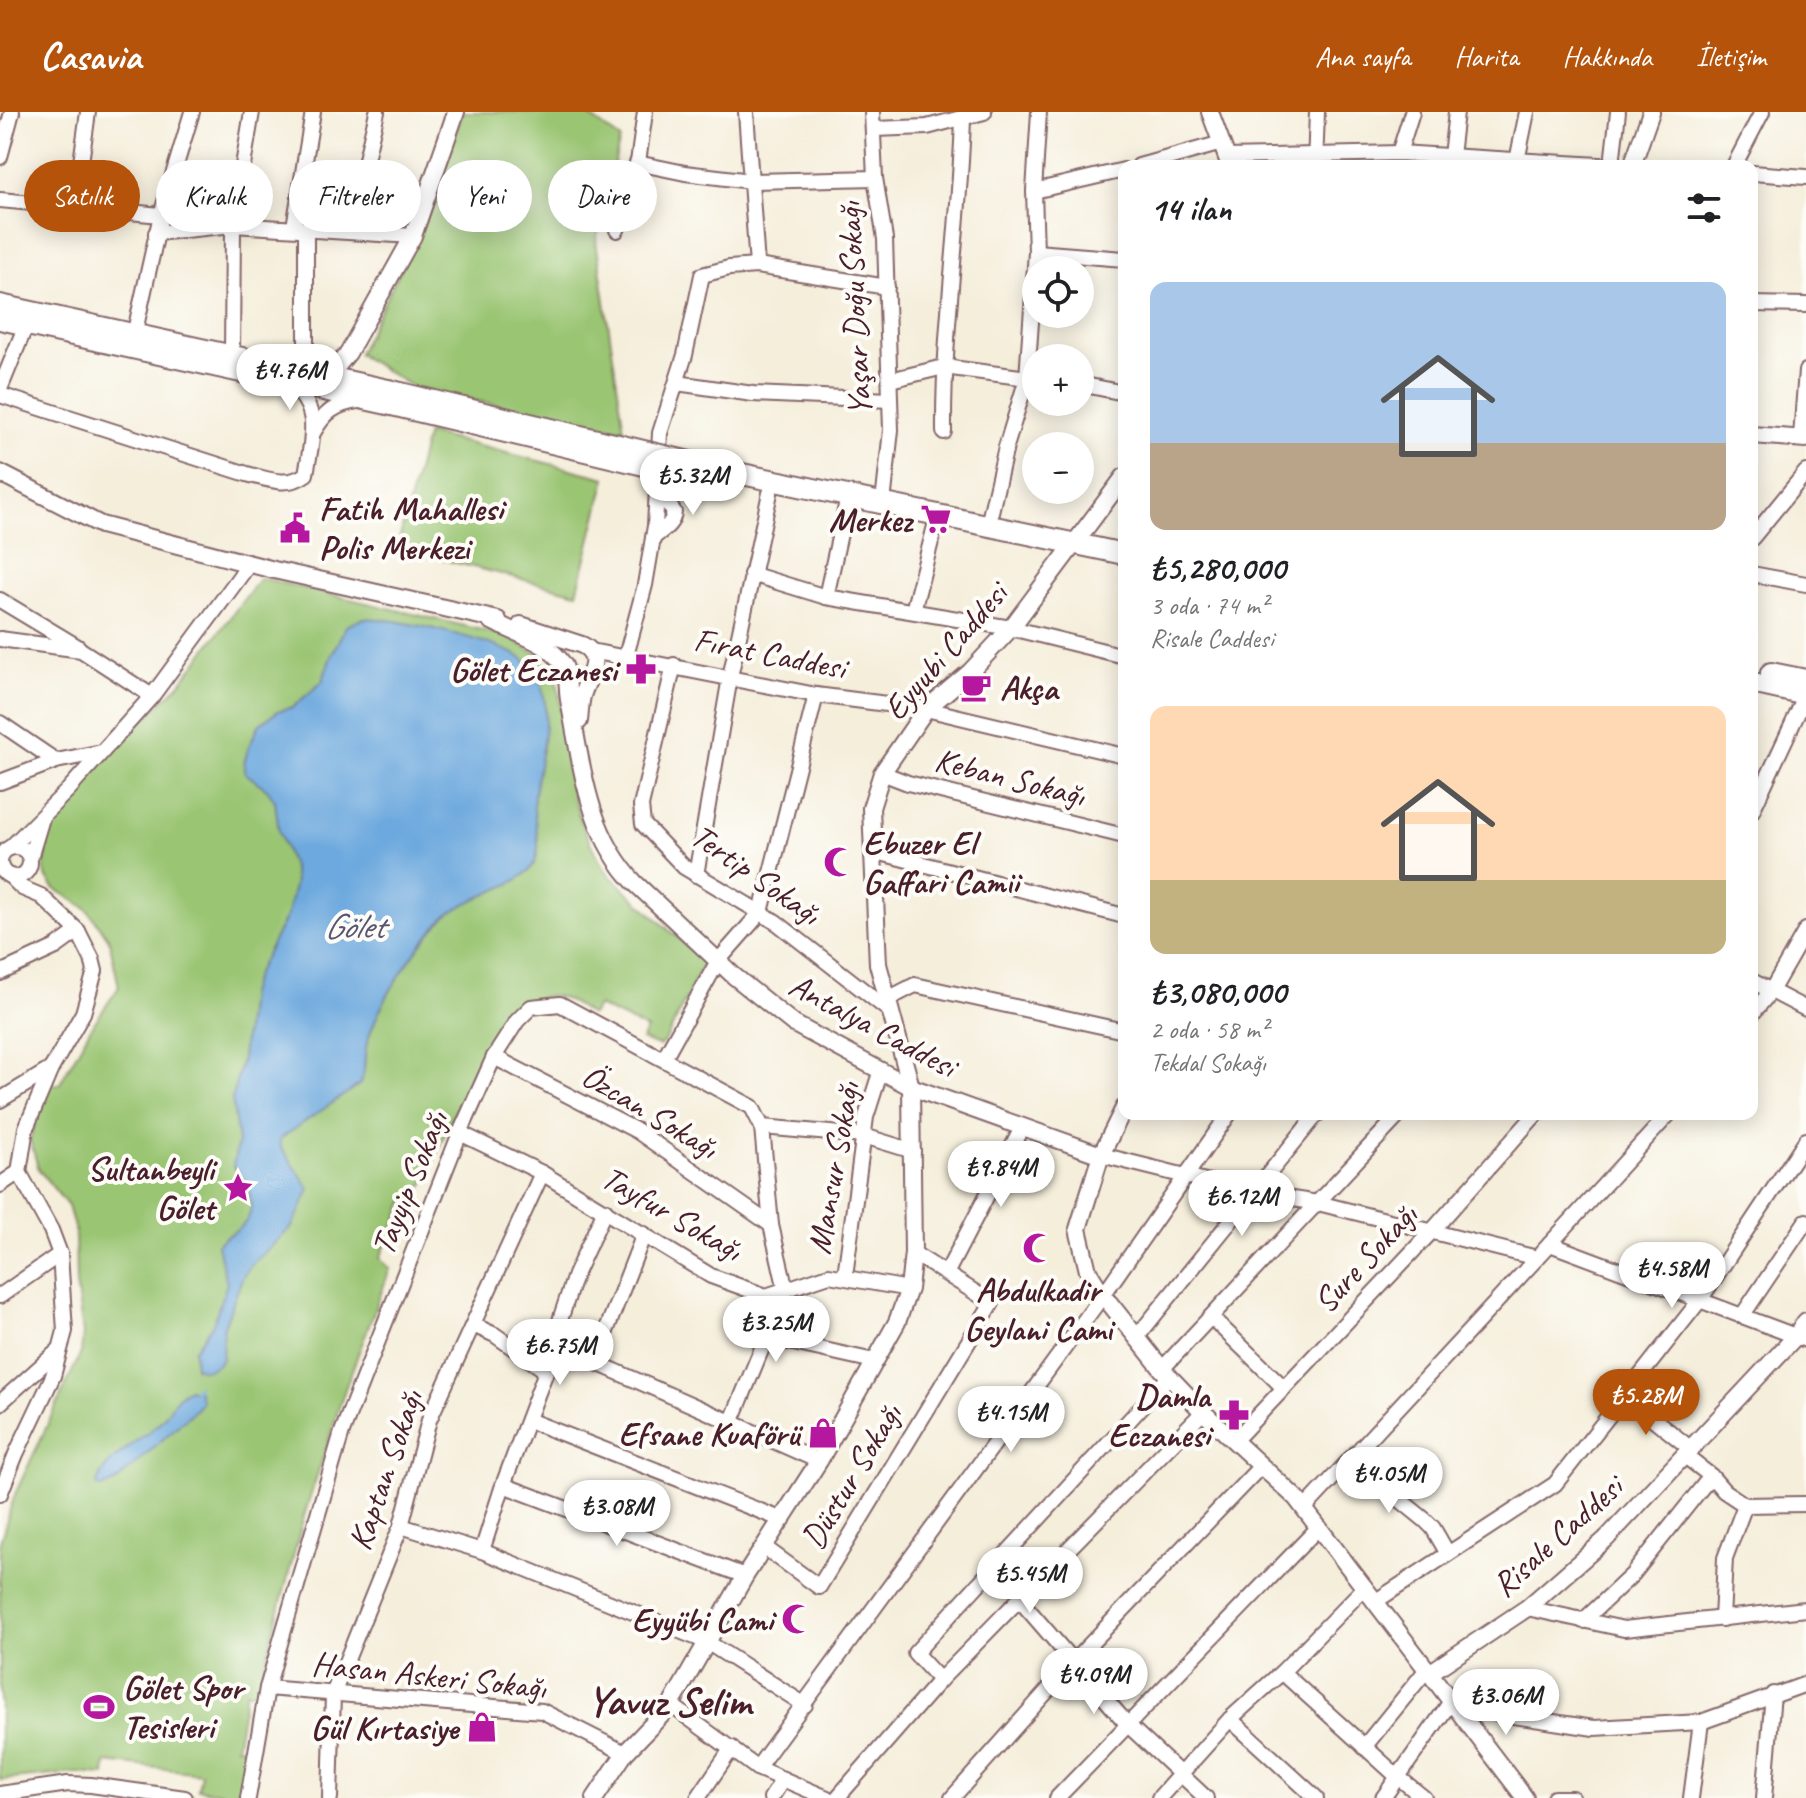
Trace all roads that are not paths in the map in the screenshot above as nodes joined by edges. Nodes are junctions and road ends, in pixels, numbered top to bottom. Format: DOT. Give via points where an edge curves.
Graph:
graph roads {
  1 [pos="12,112"];
  2 [pos="88,112"];
  3 [pos="192,112"];
  4 [pos="252,112"];
  5 [pos="313,112"];
  6 [pos="377,112"];
  7 [pos="456,112"];
  8 [pos="645,112"];
  9 [pos="746,112"];
  10 [pos="872,112"];
  11 [pos="984,112"];
  12 [pos="1039,112"];
  13 [pos="1210,112"];
  14 [pos="1317,112"];
  15 [pos="1412,112"];
  16 [pos="1456,112"];
  17 [pos="1527,112"];
  18 [pos="1618,112"];
  19 [pos="1651,112"];
  20 [pos="1762,112"];
  21 [pos="945,117"];
  22 [pos="963,118"];
  23 [pos="874,129"];
  24 [pos="1399,153"];
  25 [pos="1226,155"];
  26 [pos="1451,156"];
  27 [pos="0,157"];
  28 [pos="81,160"];
  29 [pos="178,160"];
  30 [pos="244,160"];
  31 [pos="308,160"];
  32 [pos="366,160"];
  33 [pos="637,160"];
  34 [pos="1186,160"];
  35 [pos="1316,160"];
  36 [pos="1504,160"];
  37 [pos="1517,160"];
  38 [pos="1614,160"];
  39 [pos="1634,160"];
  40 [pos="1737,160"];
  41 [pos="657,166"];
  42 [pos="1118,171"];
  43 [pos="1758,173"];
  44 [pos="1806,177"];
  45 [pos="875,178"];
  46 [pos="751,181"];
  47 [pos="1034,191"];
  48 [pos="0,200"];
  49 [pos="24,202"];
  50 [pos="166,232"];
  51 [pos="233,232"];
  52 [pos="300,232"];
  53 [pos="366,232"];
  54 [pos="156,233"];
  55 [pos="413,236"];
  56 [pos="1036,252"];
  57 [pos="1118,259"];
  58 [pos="757,266"];
  59 [pos="887,287"];
  60 [pos="1758,304"];
  61 [pos="0,305"];
  62 [pos="1806,305"];
  63 [pos="0,319"];
  64 [pos="26,325"];
  65 [pos="133,341"];
  66 [pos="1033,344"];
  67 [pos="348,353"];
  68 [pos="232,355"];
  69 [pos="944,367"];
  70 [pos="1806,371"];
  71 [pos="313,372"];
  72 [pos="1022,378"];
  73 [pos="890,380"];
  74 [pos="286,381"];
  75 [pos="677,383"];
  76 [pos="1094,386"];
  77 [pos="0,389"];
  78 [pos="1118,391"];
  79 [pos="365,392"];
  80 [pos="0,395"];
  81 [pos="890,400"];
  82 [pos="1022,405"];
  83 [pos="944,432"];
  84 [pos="313,434"];
  85 [pos="1758,435"];
  86 [pos="1803,438"];
  87 [pos="0,473"];
  88 [pos="723,477"];
  89 [pos="1803,480"];
  90 [pos="1118,485"];
  91 [pos="770,493"];
  92 [pos="883,503"];
  93 [pos="846,506"];
  94 [pos="988,525"];
  95 [pos="935,526"];
  96 [pos="1758,531"];
  97 [pos="1069,548"];
  98 [pos="1118,553"];
  99 [pos="249,564"];
  100 [pos="1118,564"];
  101 [pos="751,574"];
  102 [pos="1758,575"];
  103 [pos="1806,584"];
  104 [pos="826,597"];
  105 [pos="0,600"];
  106 [pos="913,611"];
  107 [pos="490,620"];
  108 [pos="1011,628"];
  109 [pos="0,639"];
  110 [pos="81,650"];
  111 [pos="589,654"];
  112 [pos="1118,655"];
  113 [pos="626,656"];
  114 [pos="674,665"];
  115 [pos="565,667"];
  116 [pos="1758,671"];
  117 [pos="730,677"];
  118 [pos="1806,680"];
  119 [pos="1758,684"];
  120 [pos="816,695"];
  121 [pos="1806,695"];
  122 [pos="152,696"];
  123 [pos="926,709"];
  124 [pos="0,723"];
  125 [pos="577,733"];
  126 [pos="102,752"];
  127 [pos="1118,755"];
  128 [pos="56,761"];
  129 [pos="882,773"];
  130 [pos="0,782"];
  131 [pos="1758,798"];
  132 [pos="42,818"];
  133 [pos="1118,835"];
  134 [pos="10,848"];
  135 [pos="873,851"];
  136 [pos="29,864"];
  137 [pos="4,869"];
  138 [pos="696,875"];
  139 [pos="41,896"];
  140 [pos="761,912"];
  141 [pos="1118,914"];
  142 [pos="1806,930"];
  143 [pos="78,931"];
  144 [pos="718,961"];
  145 [pos="0,973"];
  146 [pos="1758,984"];
  147 [pos="1771,991"];
  148 [pos="889,1005"];
  149 [pos="1758,1007"];
  150 [pos="1806,1009"];
  151 [pos="1118,1030"];
  152 [pos="494,1057"];
  153 [pos="664,1058"];
  154 [pos="51,1069"];
  155 [pos="881,1070"];
  156 [pos="911,1087"];
  157 [pos="0,1100"];
  158 [pos="1118,1120"];
  159 [pos="1225,1120"];
  160 [pos="1312,1120"];
  161 [pos="1394,1120"];
  162 [pos="1531,1120"];
  163 [pos="1664,1120"];
  164 [pos="762,1127"];
  165 [pos="1022,1128"];
  166 [pos="460,1133"];
  167 [pos="864,1136"];
  168 [pos="1806,1140"];
  169 [pos="913,1151"];
  170 [pos="1101,1155"];
  171 [pos="19,1172"];
  172 [pos="542,1173"];
  173 [pos="1186,1175"];
  174 [pos="0,1185"];
  175 [pos="1254,1193"];
  176 [pos="1318,1203"];
  177 [pos="605,1210"];
  178 [pos="1806,1221"];
  179 [pos="771,1225"];
  180 [pos="1432,1231"];
  181 [pos="644,1234"];
  182 [pos="1550,1244"];
  183 [pos="913,1253"];
  184 [pos="60,1254"];
  185 [pos="1537,1258"];
  186 [pos="947,1272"];
  187 [pos="845,1276"];
  188 [pos="909,1289"];
  189 [pos="786,1290"];
  190 [pos="1103,1295"];
  191 [pos="0,1296"];
  192 [pos="1700,1300"];
  193 [pos="1742,1316"];
  194 [pos="1211,1317"];
  195 [pos="1806,1321"];
  196 [pos="473,1325"];
  197 [pos="766,1337"];
  198 [pos="1136,1338"];
  199 [pos="1801,1338"];
  200 [pos="556,1345"];
  201 [pos="63,1346"];
  202 [pos="874,1361"];
  203 [pos="594,1362"];
  204 [pos="546,1371"];
  205 [pos="1165,1373"];
  206 [pos="1284,1388"];
  207 [pos="1625,1396"];
  208 [pos="0,1403"];
  209 [pos="1203,1412"];
  210 [pos="528,1420"];
  211 [pos="731,1423"];
  212 [pos="1234,1441"];
  213 [pos="1688,1453"];
  214 [pos="1350,1459"];
  215 [pos="819,1461"];
  216 [pos="1261,1466"];
  217 [pos="1711,1476"];
  218 [pos="503,1485"];
  219 [pos="0,1494"];
  220 [pos="1806,1504"];
  221 [pos="1745,1505"];
  222 [pos="1304,1509"];
  223 [pos="783,1520"];
  224 [pos="401,1526"];
  225 [pos="1319,1527"];
  226 [pos="764,1547"];
  227 [pos="482,1551"];
  228 [pos="1448,1554"];
  229 [pos="745,1576"];
  230 [pos="1365,1587"];
  231 [pos="1019,1599"];
  232 [pos="1376,1601"];
  233 [pos="1527,1608"];
  234 [pos="1806,1609"];
  235 [pos="1722,1619"];
  236 [pos="1583,1621"];
  237 [pos="707,1642"];
  238 [pos="1073,1662"];
  239 [pos="1429,1670"];
  240 [pos="1282,1672"];
  241 [pos="940,1680"];
  242 [pos="1806,1684"];
  243 [pos="267,1688"];
  244 [pos="333,1694"];
  245 [pos="1773,1694"];
  246 [pos="1452,1700"];
  247 [pos="671,1705"];
  248 [pos="805,1705"];
  249 [pos="1230,1719"];
  250 [pos="1701,1722"];
  251 [pos="1128,1725"];
  252 [pos="1364,1747"];
  253 [pos="732,1748"];
  254 [pos="625,1753"];
  255 [pos="757,1768"];
  256 [pos="1182,1774"];
  257 [pos="1398,1777"];
  258 [pos="783,1779"];
  259 [pos="69,1791"];
  260 [pos="0,1794"];
  261 [pos="176,1797"];
  262 [pos="248,1798"];
  263 [pos="330,1798"];
  264 [pos="595,1798"];
  265 [pos="698,1798"];
  266 [pos="771,1798"];
  267 [pos="827,1798"];
  268 [pos="837,1798"];
  269 [pos="952,1798"];
  270 [pos="1057,1798"];
  271 [pos="1159,1798"];
  272 [pos="1206,1798"];
  273 [pos="1316,1798"];
  274 [pos="1383,1798"];
  275 [pos="1424,1798"];
  276 [pos="1525,1798"];
  277 [pos="1554,1798"];
  278 [pos="1572,1798"];
  279 [pos="1691,1798"];
  280 [pos="1764,1798"];
  1 -- 27 [label="street"];
  2 -- 28 [label="street"];
  3 -- 29 [label="street"];
  4 -- 30 [label="street"];
  5 -- 31 [label="street"];
  6 -- 32 [label="street"];
  7 -- 55 [label="street"];
  8 -- 33 [label="street"];
  9 -- 46 [label="street"];
  10 -- 23 [label="street, Yaşar Doğu Sokağı"];
  11 -- 22 [label="street"];
  12 -- 47 [label="street"];
  13 -- 25 [label="street"];
  14 -- 35 [label="street"];
  15 -- 24 [label="street"];
  16 -- 26 [label="street"];
  17 -- 37 [label="street"];
  18 -- 38 [label="street"];
  19 -- 39 [label="street"];
  20 -- 40 [label="street"];
  21 -- 22 [label="street"];
  21 -- 23 [label="street" via="927,127"];
  22 -- 69 [label="street"];
  23 -- 45 [label="street, Yaşar Doğu Sokağı"];
  24 -- 26 [label="street"];
  24 -- 35 [label="street"];
  25 -- 34 [label="street"];
  25 -- 35 [label="street"];
  26 -- 36 [label="street"];
  41 -- 46 [label="street"];
  42 -- 47 [label="street"];
  43 -- 44 [label="street"];
  45 -- 46 [label="street"];
  45 -- 59 [label="street, Yaşar Doğu Sokağı"];
  46 -- 58 [label="street"];
  47 -- 56 [label="street"];
  48 -- 49 [label="street"];
  50 -- 54 [label="street"];
  51 -- 68 [label="street"];
  52 -- 71 [label="street"];
  53 -- 55 [label="street"];
  54 -- 65 [label="street"];
  55 -- 67 [label="street"];
  56 -- 57 [label="street"];
  56 -- 66 [label="street"];
  58 -- 59 [label="street"];
  58 -- 75 [label="street" via="702,275"];
  59 -- 73 [label="street, Yaşar Doğu Sokağı"];
  60 -- 62 [label="street"];
  61 -- 65 [label="main road"];
  63 -- 64 [label="main road"];
  64 -- 65 [label="main road"];
  64 -- 77 [label="street"];
  65 -- 68 [label="main road"];
  65 -- 74 [label="main road"];
  67 -- 71 [label="street" via="339,364"];
  67 -- 79 [label="street"];
  68 -- 71 [label="main road"];
  69 -- 72 [label="street"];
  69 -- 73 [label="street"];
  69 -- 83 [label="street"];
  70 -- 86 [label="street"];
  71 -- 79 [label="main road"];
  73 -- 81 [label="street, Yaşar Doğu Sokağı"];
  74 -- 79 [label="main road"];
  74 -- 84 [label="street" via="305,398"];
  75 -- 81 [label="street" via="753,394"];
  75 -- 113 [label="street" via="660,433 653,538"];
  76 -- 78 [label="street"];
  79 -- 84 [label="street" via="326,414"];
  79 -- 88 [label="main road, bridge"];
  80 -- 84 [label="street" via="287,482 306,474"];
  81 -- 92 [label="street, Yaşar Doğu Sokağı"];
  82 -- 94 [label="street"];
  85 -- 86 [label="street"];
  87 -- 99 [label="street" via="101,525"];
  88 -- 91 [label="main road"];
  88 -- 92 [label="main road"];
  89 -- 96 [label="street"];
  90 -- 97 [label="street, Eyyubi Caddesi"];
  91 -- 93 [label="main road"];
  91 -- 101 [label="street"];
  92 -- 94 [label="main road"];
  93 -- 95 [label="main road"];
  93 -- 104 [label="street"];
  94 -- 97 [label="main road"];
  95 -- 97 [label="main road"];
  95 -- 106 [label="street"];
  97 -- 98 [label="main road"];
  97 -- 100 [label="main road"];
  97 -- 108 [label="street, Eyyubi Caddesi"];
  99 -- 107 [label="street"];
  99 -- 122 [label="street"];
  101 -- 104 [label="street"];
  101 -- 117 [label="street"];
  102 -- 103 [label="street"];
  104 -- 106 [label="street"];
  105 -- 110 [label="street"];
  106 -- 108 [label="street"];
  107 -- 111 [label="street" via="507,621"];
  107 -- 115 [label="street" via="542,646"];
  108 -- 112 [label="street"];
  108 -- 123 [label="street, Eyyubi Caddesi"];
  109 -- 110 [label="street"];
  110 -- 122 [label="street"];
  111 -- 113 [label="street, Fırat Caddesi"];
  111 -- 115 [label="street" via="568,649"];
  111 -- 115 [label="street" via="581,675"];
  111 -- 125 [label="street"];
  113 -- 114 [label="street, Fırat Caddesi"];
  114 -- 117 [label="street, Fırat Caddesi"];
  114 -- 138 [label="street, Tertip Sokağı" via="641,806 643,824"];
  115 -- 125 [label="street, Antalya Caddesi"];
  116 -- 118 [label="main road"];
  117 -- 120 [label="street, Fırat Caddesi"];
  117 -- 138 [label="street"];
  119 -- 121 [label="main road"];
  120 -- 123 [label="street, Fırat Caddesi"];
  120 -- 140 [label="street"];
  121 -- 131 [label="street"];
  122 -- 126 [label="street"];
  123 -- 127 [label="street, Fırat Caddesi"];
  123 -- 129 [label="street, Eyyubi Caddesi"];
  124 -- 128 [label="street"];
  125 -- 144 [label="street, Antalya Caddesi" via="588,797 604,842 628,876"];
  126 -- 128 [label="street"];
  126 -- 132 [label="street"];
  128 -- 130 [label="street"];
  129 -- 133 [label="street, Keban Sokağı"];
  129 -- 135 [label="street, Eyyubi Caddesi" via="871,808"];
  132 -- 134 [label="street"];
  132 -- 136 [label="street"];
  134 -- 136 [label="street" via="24,850"];
  134 -- 137 [label="street" via="2,854"];
  135 -- 141 [label="street"];
  135 -- 148 [label="street, Eyyubi Caddesi" via="878,964"];
  136 -- 137 [label="street" via="23,875"];
  136 -- 139 [label="street"];
  137 -- 139 [label="street" via="22,888"];
  138 -- 140 [label="street, Tertip Sokağı"];
  139 -- 143 [label="street"];
  140 -- 144 [label="street"];
  140 -- 148 [label="street, Tertip Sokağı"];
  142 -- 147 [label="street"];
  143 -- 145 [label="street"];
  143 -- 154 [label="street" via="92,959 93,983 83,1013"];
  144 -- 153 [label="street"];
  144 -- 155 [label="street, Antalya Caddesi" via="794,1024"];
  146 -- 147 [label="street"];
  147 -- 149 [label="street"];
  147 -- 150 [label="street"];
  148 -- 151 [label="street" via="915,985"];
  148 -- 156 [label="street, Eyyubi Caddesi"];
  152 -- 153 [label="street, Tayyip Sokağı" via="531,1007 560,1004"];
  152 -- 166 [label="street, Tayyip Sokağı"];
  152 -- 179 [label="street, Özcan Sokağı" via="637,1131"];
  153 -- 164 [label="street, Tayyip Sokağı" via="752,1107"];
  154 -- 157 [label="street"];
  154 -- 171 [label="street" via="26,1128"];
  155 -- 156 [label="street, Antalya Caddesi"];
  155 -- 167 [label="street, Mansur Sokağı"];
  156 -- 165 [label="street, Antalya Caddesi"];
  156 -- 169 [label="street, Eyyubi Caddesi"];
  158 -- 170 [label="street"];
  159 -- 173 [label="street"];
  160 -- 175 [label="street"];
  161 -- 176 [label="street"];
  162 -- 180 [label="street, Sure Sokağı"];
  163 -- 182 [label="street"];
  164 -- 167 [label="street"];
  164 -- 179 [label="street"];
  165 -- 170 [label="street, Antalya Caddesi"];
  165 -- 186 [label="street"];
  166 -- 172 [label="street, Tayfur Sokağı"];
  166 -- 243 [label="street, Tayyip Sokağı" via="342,1432"];
  167 -- 169 [label="street"];
  167 -- 187 [label="street, Mansur Sokağı"];
  168 -- 192 [label="street"];
  169 -- 183 [label="street, Eyyubi Caddesi"];
  170 -- 173 [label="street"];
  170 -- 190 [label="street" via="1078,1229 1088,1271"];
  171 -- 174 [label="street"];
  171 -- 184 [label="street"];
  172 -- 177 [label="street, Tayfur Sokağı"];
  172 -- 196 [label="street, Kaptan Sokağı"];
  173 -- 175 [label="street"];
  173 -- 190 [label="street"];
  175 -- 176 [label="street"];
  175 -- 198 [label="street"];
  176 -- 180 [label="street"];
  176 -- 194 [label="street"];
  177 -- 181 [label="street, Tayfur Sokağı"];
  177 -- 200 [label="street" via="570,1289"];
  178 -- 193 [label="street"];
  179 -- 189 [label="street"];
  180 -- 185 [label="street"];
  180 -- 206 [label="street, Sure Sokağı"];
  181 -- 189 [label="street, Tayfur Sokağı" via="711,1276 766,1296"];
  181 -- 203 [label="street"];
  182 -- 185 [label="street"];
  182 -- 192 [label="street"];
  183 -- 186 [label="street, Düstur Sokağı"];
  183 -- 188 [label="street, Eyyubi Caddesi"];
  184 -- 191 [label="street"];
  184 -- 201 [label="street"];
  185 -- 214 [label="street"];
  186 -- 226 [label="street, Düstur Sokağı" via="992,1303 819,1587"];
  187 -- 188 [label="street, Tayfur Sokağı"];
  187 -- 189 [label="street, Tayfur Sokağı" via="829,1275"];
  188 -- 202 [label="street, Eyyubi Caddesi"];
  189 -- 197 [label="street"];
  190 -- 198 [label="street"];
  190 -- 248 [label="street"];
  192 -- 193 [label="street"];
  192 -- 207 [label="street"];
  193 -- 199 [label="street"];
  194 -- 205 [label="street"];
  194 -- 206 [label="street"];
  195 -- 199 [label="street, Risale Caddesi"];
  196 -- 204 [label="street"];
  196 -- 224 [label="street, Kaptan Sokağı" via="429,1420"];
  197 -- 202 [label="street"];
  197 -- 211 [label="street"];
  198 -- 205 [label="street"];
  199 -- 213 [label="street, Risale Caddesi"];
  200 -- 203 [label="street"];
  200 -- 204 [label="street"];
  201 -- 208 [label="street"];
  201 -- 219 [label="street"];
  202 -- 215 [label="street, Eyyubi Caddesi"];
  203 -- 211 [label="street"];
  204 -- 210 [label="street"];
  205 -- 209 [label="street"];
  205 -- 241 [label="street" via="915,1653"];
  206 -- 212 [label="street, Sure Sokağı"];
  207 -- 213 [label="street"];
  207 -- 228 [label="street" via="1555,1484"];
  209 -- 212 [label="street"];
  209 -- 231 [label="street"];
  210 -- 218 [label="street"];
  210 -- 223 [label="street"];
  211 -- 215 [label="street"];
  212 -- 216 [label="street"];
  213 -- 217 [label="street"];
  213 -- 233 [label="street, Risale Caddesi" via="1606,1539"];
  214 -- 222 [label="street"];
  214 -- 228 [label="street" via="1425,1520"];
  215 -- 223 [label="street, Eyyubi Caddesi"];
  216 -- 222 [label="street"];
  216 -- 238 [label="street"];
  217 -- 221 [label="street"];
  217 -- 236 [label="street" via="1633,1574"];
  218 -- 227 [label="street"];
  218 -- 229 [label="street"];
  220 -- 221 [label="street"];
  221 -- 235 [label="street" via="1725,1558"];
  222 -- 225 [label="street"];
  223 -- 226 [label="street, Eyyubi Caddesi"];
  224 -- 227 [label="street"];
  224 -- 244 [label="street, Kaptan Sokağı"];
  225 -- 230 [label="street"];
  225 -- 251 [label="street"];
  226 -- 229 [label="street, Eyyubi Caddesi"];
  227 -- 237 [label="street"];
  228 -- 232 [label="street"];
  229 -- 237 [label="street, Eyyubi Caddesi"];
  230 -- 232 [label="street"];
  230 -- 240 [label="street"];
  231 -- 238 [label="street"];
  231 -- 241 [label="street"];
  232 -- 239 [label="street"];
  233 -- 236 [label="street"];
  233 -- 239 [label="street, Risale Caddesi"];
  234 -- 235 [label="street"];
  235 -- 236 [label="street" via="1624,1629"];
  237 -- 247 [label="street, Eyyubi Caddesi"];
  237 -- 248 [label="street"];
  238 -- 251 [label="street"];
  238 -- 269 [label="street"];
  239 -- 246 [label="street"];
  239 -- 252 [label="street"];
  240 -- 249 [label="street"];
  240 -- 252 [label="street"];
  241 -- 268 [label="street"];
  242 -- 245 [label="street"];
  243 -- 244 [label="street, Hasan Askeri Sokağı"];
  243 -- 262 [label="street, Tayyip Sokağı"];
  244 -- 254 [label="street, Hasan Askeri Sokağı" via="542,1711"];
  244 -- 263 [label="street, Kaptan Sokağı"];
  245 -- 250 [label="street"];
  245 -- 280 [label="street"];
  246 -- 250 [label="street" via="1500,1714 1594,1728"];
  246 -- 257 [label="street"];
  246 -- 276 [label="street"];
  247 -- 253 [label="street"];
  247 -- 254 [label="street, Eyyubi Caddesi"];
  248 -- 255 [label="street"];
  249 -- 256 [label="street"];
  249 -- 273 [label="street"];
  250 -- 279 [label="street"];
  251 -- 256 [label="street"];
  251 -- 270 [label="street"];
  252 -- 257 [label="street"];
  253 -- 255 [label="street"];
  253 -- 265 [label="street"];
  254 -- 264 [label="street, Eyyubi Caddesi"];
  255 -- 258 [label="street"];
  256 -- 271 [label="street"];
  256 -- 272 [label="street"];
  257 -- 274 [label="street"];
  257 -- 275 [label="street"];
  258 -- 266 [label="street"];
  258 -- 267 [label="street"];
  259 -- 260 [label="street"];
  259 -- 261 [label="street"];
  277 -- 278 [label="street"];
}
